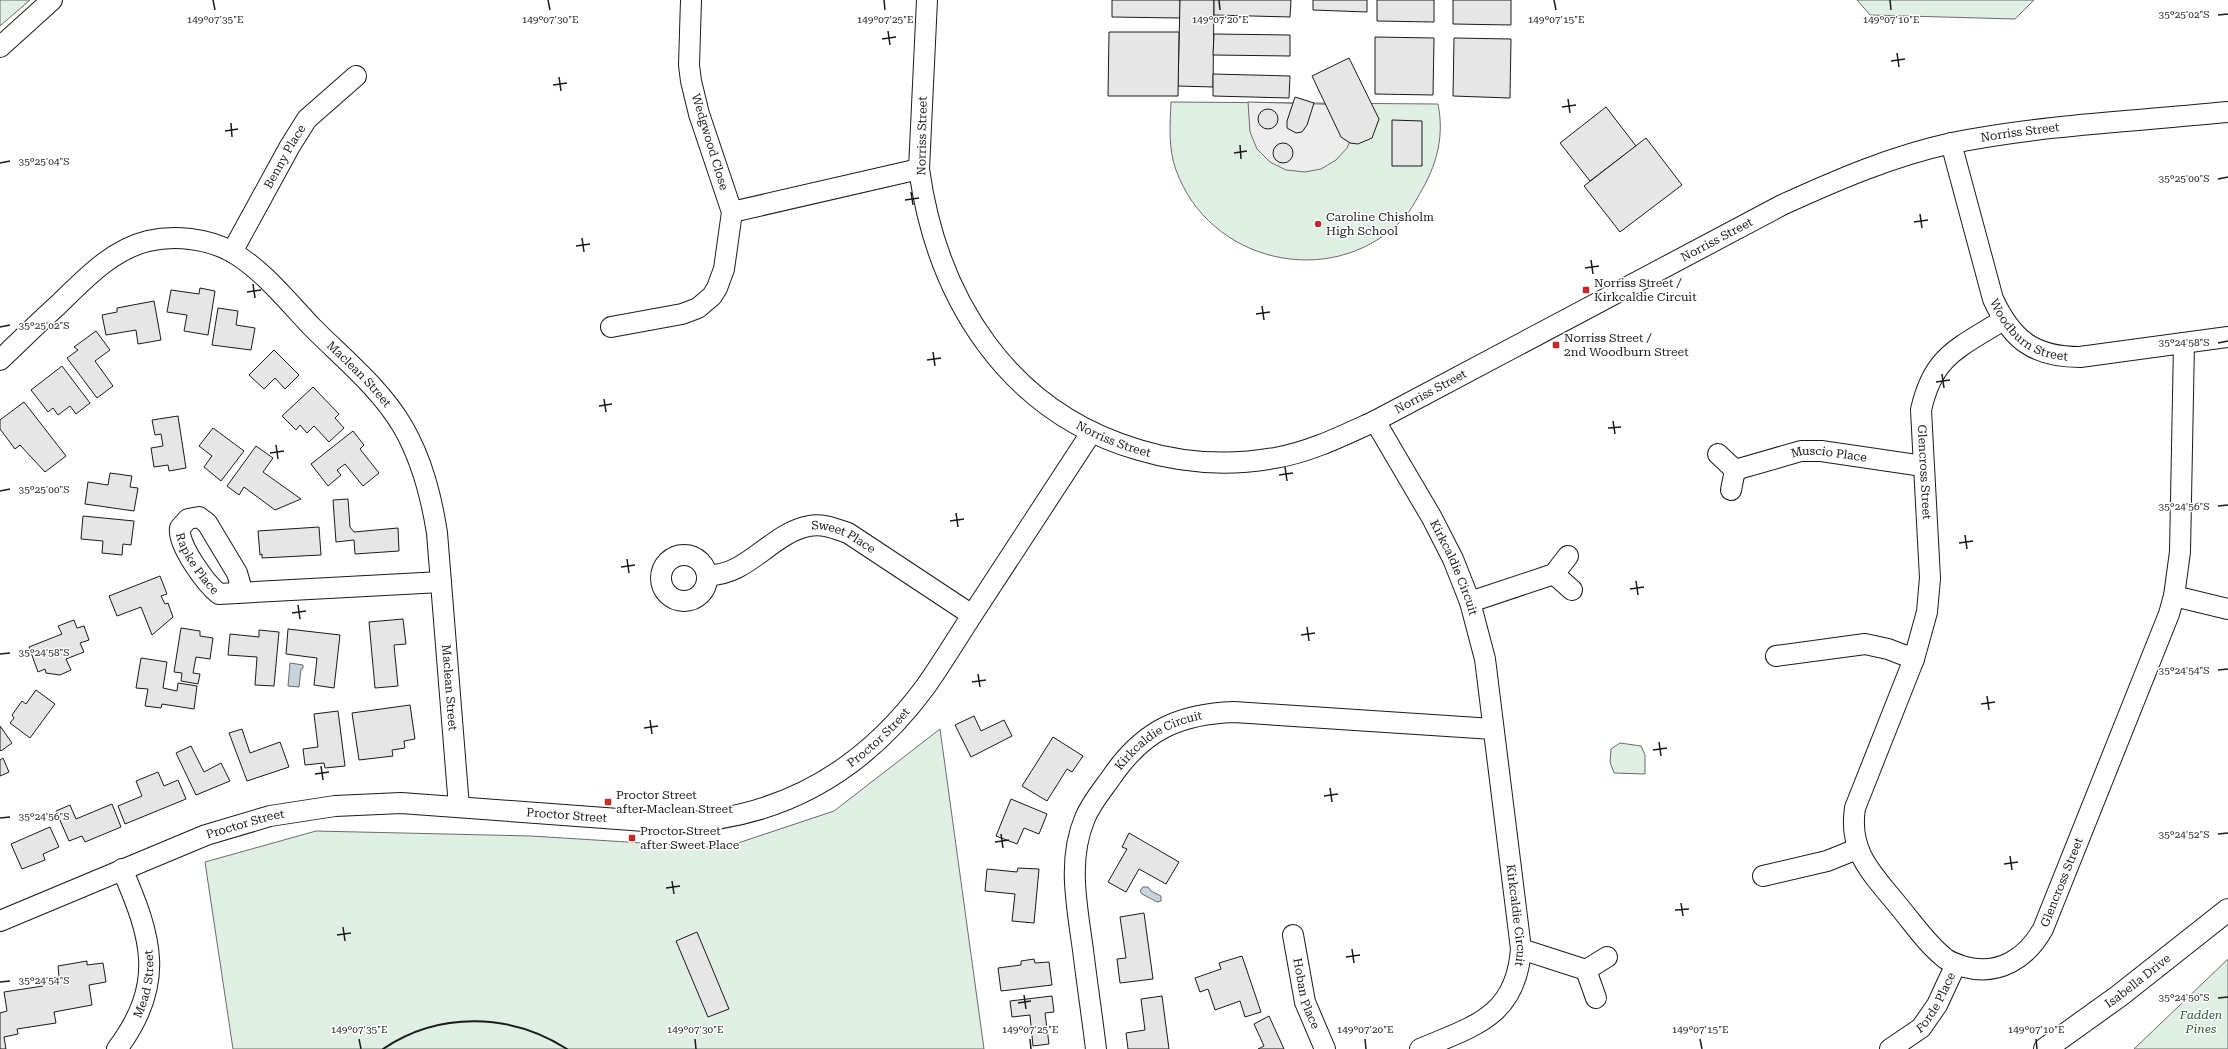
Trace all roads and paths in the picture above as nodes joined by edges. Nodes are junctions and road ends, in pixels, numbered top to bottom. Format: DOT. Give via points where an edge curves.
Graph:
graph roads {
  1 [pos="52,0"];
  2 [pos="691,0"];
  3 [pos="927,0"];
  4 [pos="0,47"];
  5 [pos="356,76"];
  6 [pos="2228,112"];
  7 [pos="1951,143"];
  8 [pos="919,169"];
  9 [pos="732,212"];
  10 [pos="232,252"];
  11 [pos="2003,320"];
  12 [pos="611,327"];
  13 [pos="2228,337"];
  14 [pos="2184,343"];
  15 [pos="0,360"];
  16 [pos="1375,421"];
  17 [pos="1091,433"];
  18 [pos="1718,454"];
  19 [pos="1923,466"];
  20 [pos="1735,470"];
  21 [pos="1731,490"];
  22 [pos="1568,556"];
  23 [pos="1554,574"];
  24 [pos="707,575"];
  25 [pos="441,582"];
  26 [pos="1572,590"];
  27 [pos="236,592"];
  28 [pos="2174,596"];
  29 [pos="1470,602"];
  30 [pos="2228,609"];
  31 [pos="972,615"];
  32 [pos="1776,656"];
  33 [pos="1914,659"];
  34 [pos="1493,728"];
  35 [pos="459,807"];
  36 [pos="1857,849"];
  37 [pos="122,869"];
  38 [pos="1763,876"];
  39 [pos="2228,910"];
  40 [pos="0,921"];
  41 [pos="1293,935"];
  42 [pos="1521,949"];
  43 [pos="1607,957"];
  44 [pos="1956,964"];
  45 [pos="1586,970"];
  46 [pos="1596,998"];
  47 [pos="117,1049"];
  48 [pos="1096,1049"];
  49 [pos="1325,1049"];
  50 [pos="1420,1049"];
  51 [pos="1890,1049"];
  52 [pos="2045,1049"];
  1 -- 4 [label="street"];
  2 -- 9 [label="street, Wedgwood Close" via="691,81 699,114"];
  3 -- 8 [label="street, Norriss Street"];
  5 -- 10 [label="street, Benny Place" via="307,119"];
  6 -- 7 [label="street, Norriss Street" via="2036,130"];
  7 -- 11 [label="street, Woodburn Street" via="1993,299"];
  7 -- 16 [label="street, Norriss Street" via="1882,162 1782,206"];
  8 -- 9 [label="street"];
  8 -- 17 [label="street, Norriss Street" via="938,253 955,292 976,329 1000,361 1028,390 1058,414"];
  9 -- 12 [label="street, Wedgwood Close" via="724,269 712,296 698,308 682,314"];
  10 -- 15 [label="street, Maclean Street" via="189,238 160,238 145,241 118,253 94,271"];
  10 -- 25 [label="street, Maclean Street" via="260,273 370,386 403,428 419,460 431,496"];
  11 -- 14 [label="street, Woodburn Street" via="2019,338 2038,351 2059,357"];
  11 -- 19 [label="street, Glencross Street" via="1949,355 1935,370 1926,388 1921,410"];
  13 -- 14 [label="street, Woodburn Street"];
  14 -- 28 [label="street, Glencross Street" via="2180,552"];
  16 -- 17 [label="street, Norriss Street" via="1320,446 1275,458 1229,462 1182,460 1159,456"];
  16 -- 29 [label="street, Kirkcaldie Circuit" via="1432,518 1453,559"];
  17 -- 31 [label="street, Proctor Street"];
  18 -- 20 [label="street"];
  19 -- 20 [label="street, Muscio Place" via="1801,450"];
  19 -- 33 [label="street, Glencross Street" via="1930,578 1927,612"];
  20 -- 21 [label="street"];
  22 -- 23 [label="street"];
  23 -- 26 [label="street"];
  23 -- 29 [label="street"];
  24 -- 31 [label="street, Sweet Place" via="719,576 732,571 791,533 809,526 829,526 848,534"];
  25 -- 27 [label="street, Rapke Place"];
  25 -- 35 [label="street, Maclean Street"];
  28 -- 30 [label="street"];
  28 -- 44 [label="street, Glencross Street" via="2037,940 2020,957 2000,968 1978,970"];
  29 -- 34 [label="street, Kirkcaldie Circuit" via="1485,659"];
  31 -- 35 [label="street, Proctor Street" via="925,686 892,727 874,745 834,776 790,799 744,815 672,823"];
  32 -- 33 [label="street" via="1865,644"];
  33 -- 36 [label="street, Glencross Street" via="1855,808 1852,824"];
  34 -- 42 [label="street, Kirkcaldie Circuit"];
  34 -- 48 [label="street, Kirkcaldie Circuit" via="1234,712 1205,713 1177,721 1151,735 1128,755 1091,806 1084,818 1076,845 1075,889"];
  35 -- 37 [label="street, Proctor Street" via="401,803 335,806 270,816 206,835"];
  36 -- 38 [label="street" via="1827,861"];
  36 -- 44 [label="street, Glencross Street" via="1867,866 1931,945 1947,960"];
  37 -- 40 [label="street, Proctor Street"];
  37 -- 47 [label="street, Mead Street" via="145,928 150,962 142,1009"];
  39 -- 52 [label="main road, Isabella Drive" via="2132,987"];
  41 -- 49 [label="street, Hoban Place" via="1305,1002"];
  42 -- 45 [label="street"];
  42 -- 50 [label="street, Kirkcaldie Circuit" via="1513,987 1500,1007 1483,1022"];
  43 -- 45 [label="street"];
  44 -- 51 [label="street, Forde Place" via="1937,1005 1921,1028"];
  45 -- 46 [label="street"];
}
